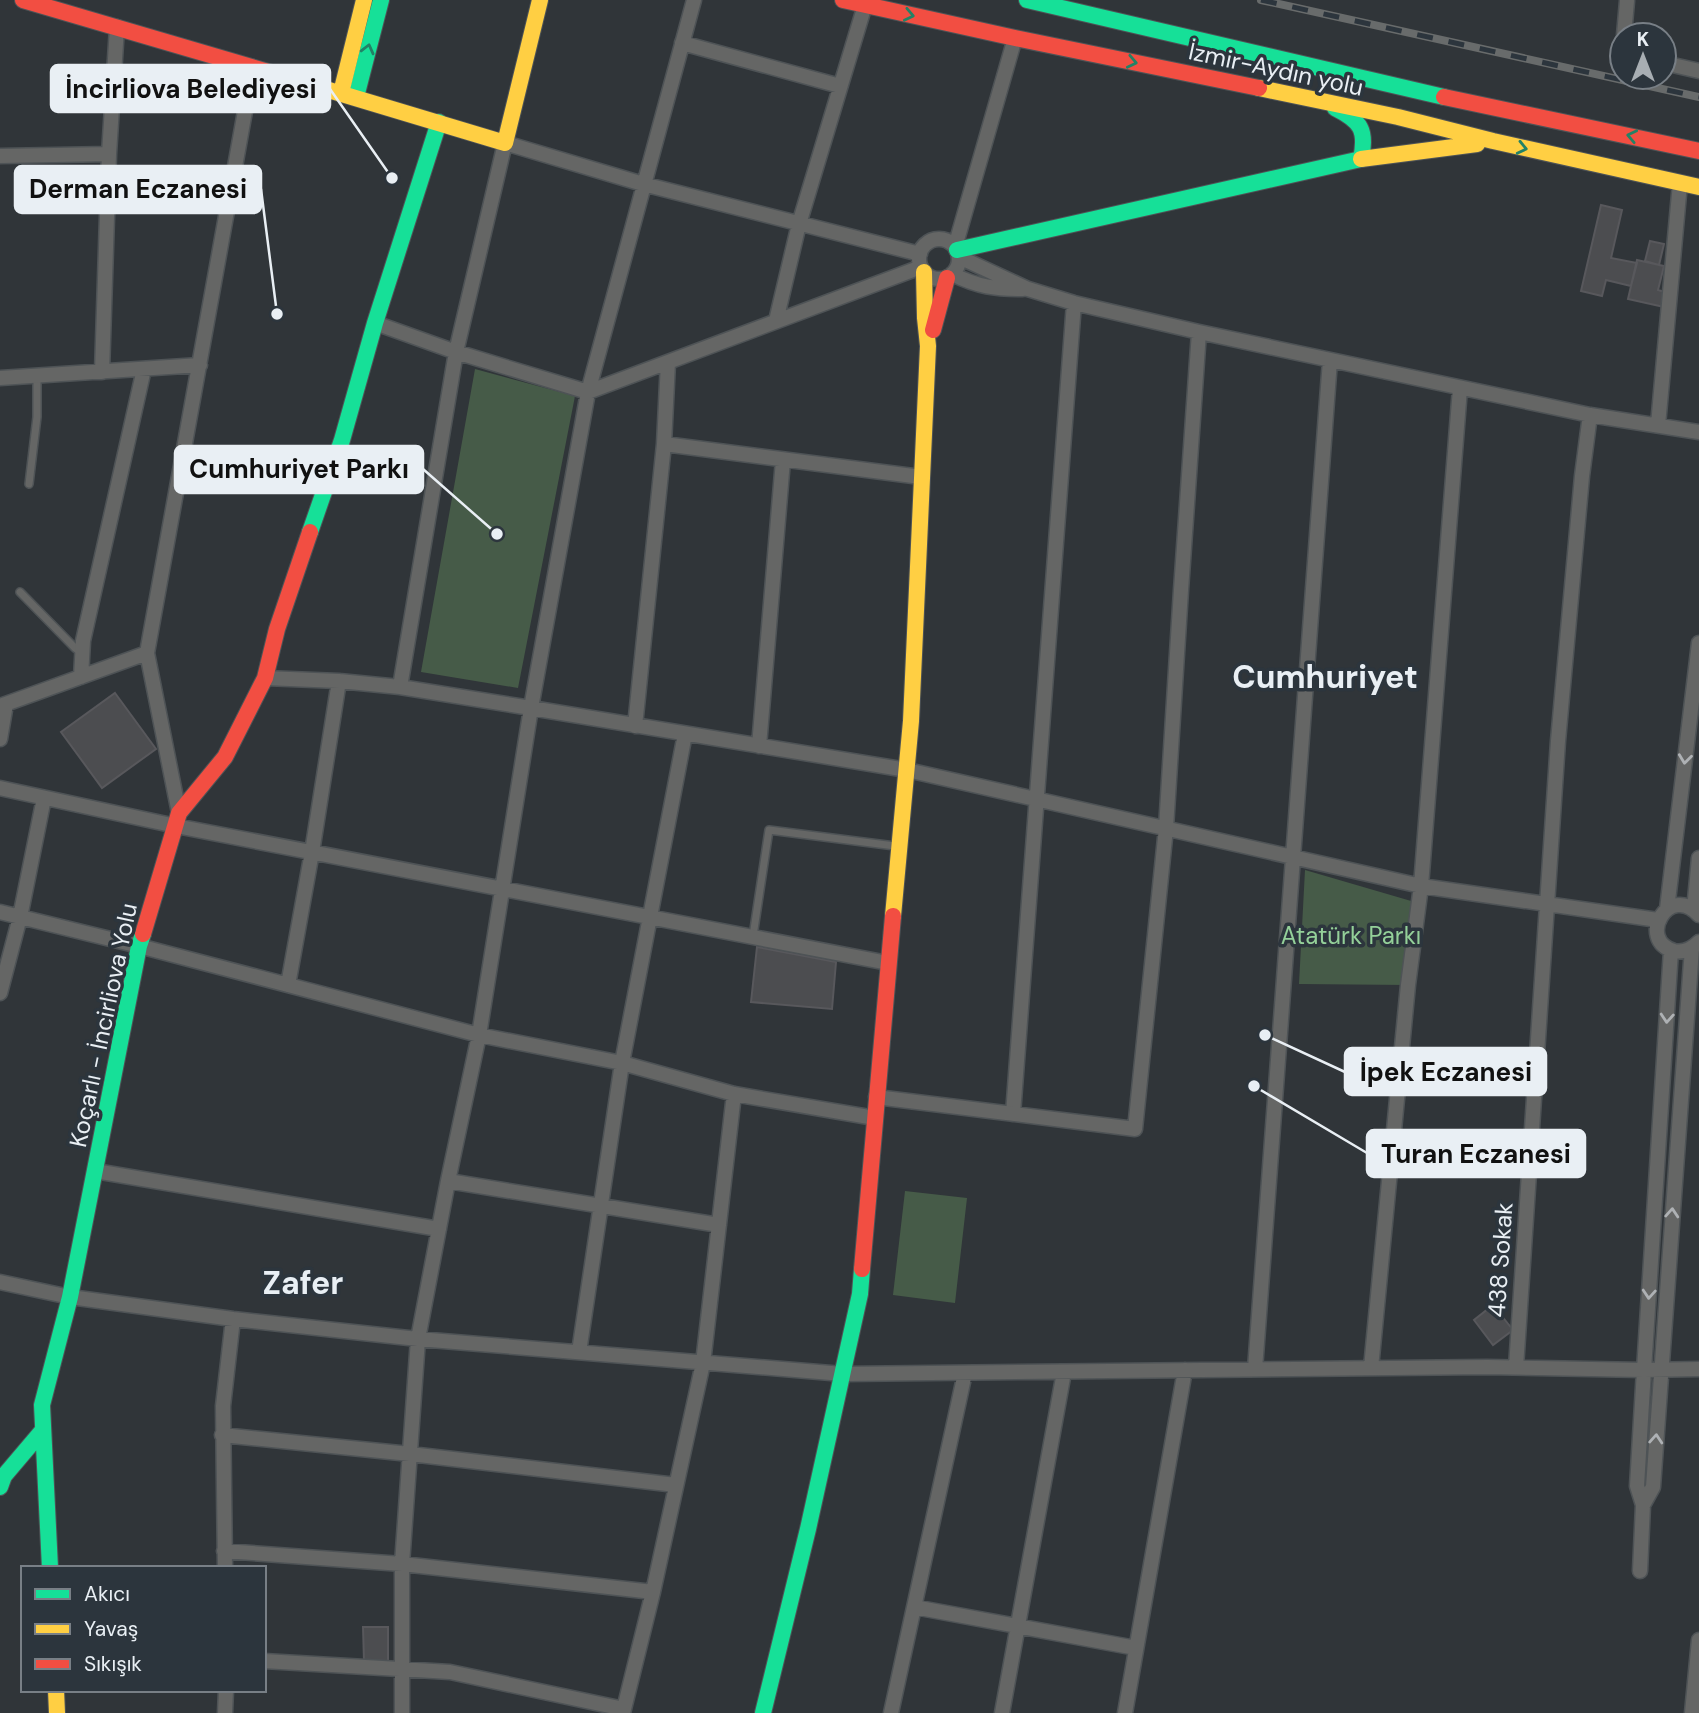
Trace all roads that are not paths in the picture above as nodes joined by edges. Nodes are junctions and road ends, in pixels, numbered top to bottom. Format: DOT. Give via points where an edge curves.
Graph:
graph roads {
  1 [pos="23,0"];
  2 [pos="364,0"];
  3 [pos="381,0"];
  4 [pos="540,0"];
  5 [pos="694,0"];
  6 [pos="843,0"];
  7 [pos="1027,0"];
  8 [pos="1625,0"];
  9 [pos="865,5"];
  10 [pos="1624,21"];
  11 [pos="117,27"];
  12 [pos="1015,38"];
  13 [pos="682,43"];
  14 [pos="1678,66"];
  15 [pos="253,67"];
  16 [pos="1699,71"];
  17 [pos="840,86"];
  18 [pos="1407,89"];
  19 [pos="1428,94"];
  20 [pos="348,95"];
  21 [pos="1324,102"];
  22 [pos="439,122"];
  23 [pos="1418,123"];
  24 [pos="1391,129"];
  25 [pos="1493,141"];
  26 [pos="505,143"];
  27 [pos="1699,151"];
  28 [pos="1405,153"];
  29 [pos="109,154"];
  30 [pos="0,156"];
  31 [pos="1360,159"];
  32 [pos="1680,183"];
  33 [pos="643,184"];
  34 [pos="1699,187"];
  35 [pos="799,224"];
  36 [pos="957,251"];
  37 [pos="922,264"];
  38 [pos="950,276"];
  39 [pos="1028,289"];
  40 [pos="1074,303"];
  41 [pos="776,321"];
  42 [pos="375,323"];
  43 [pos="1199,332"];
  44 [pos="928,346"];
  45 [pos="456,352"];
  46 [pos="1330,360"];
  47 [pos="668,362"];
  48 [pos="200,365"];
  49 [pos="144,369"];
  50 [pos="102,372"];
  51 [pos="37,376"];
  52 [pos="0,378"];
  53 [pos="1460,388"];
  54 [pos="588,392"];
  55 [pos="1590,415"];
  56 [pos="1658,425"];
  57 [pos="1699,432"];
  58 [pos="664,444"];
  59 [pos="783,460"];
  60 [pos="921,477"];
  61 [pos="29,484"];
  62 [pos="20,592"];
  63 [pos="1699,643"];
  64 [pos="82,652"];
  65 [pos="147,653"];
  66 [pos="80,677"];
  67 [pos="265,678"];
  68 [pos="339,681"];
  69 [pos="400,687"];
  70 [pos="3,705"];
  71 [pos="531,708"];
  72 [pos="635,726"];
  73 [pos="685,734"];
  74 [pos="0,738"];
  75 [pos="759,746"];
  76 [pos="906,770"];
  77 [pos="0,788"];
  78 [pos="44,798"];
  79 [pos="1037,799"];
  80 [pos="177,820"];
  81 [pos="1166,828"];
  82 [pos="899,847"];
  83 [pos="312,852"];
  84 [pos="1292,857"];
  85 [pos="1699,858"];
  86 [pos="1421,886"];
  87 [pos="502,888"];
  88 [pos="1548,905"];
  89 [pos="0,912"];
  90 [pos="1697,913"];
  91 [pos="1662,914"];
  92 [pos="20,917"];
  93 [pos="649,917"];
  94 [pos="752,936"];
  95 [pos="1696,945"];
  96 [pos="139,946"];
  97 [pos="1671,950"];
  98 [pos="888,962"];
  99 [pos="288,985"];
  100 [pos="0,993"];
  101 [pos="479,1035"];
  102 [pos="622,1063"];
  103 [pos="733,1094"];
  104 [pos="876,1097"];
  105 [pos="1013,1114"];
  106 [pos="875,1118"];
  107 [pos="95,1171"];
  108 [pos="448,1181"];
  109 [pos="602,1206"];
  110 [pos="719,1225"];
  111 [pos="439,1229"];
  112 [pos="0,1282"];
  113 [pos="70,1297"];
  114 [pos="233,1319"];
  115 [pos="418,1339"];
  116 [pos="579,1352"];
  117 [pos="703,1363"];
  118 [pos="1516,1367"];
  119 [pos="1371,1368"];
  120 [pos="1699,1368"];
  121 [pos="1255,1369"];
  122 [pos="1185,1370"];
  123 [pos="1644,1370"];
  124 [pos="1660,1370"];
  125 [pos="1064,1372"];
  126 [pos="965,1373"];
  127 [pos="843,1374"];
  128 [pos="43,1430"];
  129 [pos="222,1435"];
  130 [pos="410,1454"];
  131 [pos="676,1485"];
  132 [pos="0,1487"];
  133 [pos="1643,1505"];
  134 [pos="224,1552"];
  135 [pos="402,1564"];
  136 [pos="50,1566"];
  137 [pos="225,1566"];
  138 [pos="1640,1572"];
  139 [pos="653,1592"];
  140 [pos="914,1607"];
  141 [pos="1018,1625"];
  142 [pos="1699,1640"];
  143 [pos="1136,1648"];
  144 [pos="266,1661"];
  145 [pos="403,1668"];
  146 [pos="56,1692"];
  147 [pos="226,1692"];
  148 [pos="623,1711"];
  149 [pos="57,1713"];
  150 [pos="225,1713"];
  151 [pos="402,1713"];
  152 [pos="763,1713"];
  153 [pos="891,1713"];
  154 [pos="1002,1713"];
  155 [pos="1125,1713"];
  156 [pos="1692,1713"];
  1 -- 11 [label="main road"];
  2 -- 20 [label="main road"];
  20 -- 3 [label="main road, one-way"];
  4 -- 26 [label="main road"];
  5 -- 13 [label="street"];
  6 -- 9 [label="main road, İzmir-Aydın yolu"];
  7 -- 18 [label="main road, İzmir-Aydın yolu"];
  8 -- 10 [label="street"];
  9 -- 12 [label="main road, İzmir-Aydın yolu, one-way"];
  9 -- 17 [label="street"];
  11 -- 15 [label="main road"];
  11 -- 29 [label="street"];
  12 -- 21 [label="main road, İzmir-Aydın yolu, one-way"];
  12 -- 36 [label="street"];
  13 -- 17 [label="street"];
  13 -- 33 [label="street"];
  14 -- 16 [label="street"];
  15 -- 20 [label="main road"];
  15 -- 48 [label="street"];
  17 -- 35 [label="street"];
  18 -- 19 [label="main road, İzmir-Aydın yolu"];
  18 -- 24 [label="main road"];
  19 -- 23 [label="main road"];
  27 -- 19 [label="main road, İzmir-Aydın yolu, one-way"];
  20 -- 22 [label="main road"];
  21 -- 24 [label="main road, İzmir-Aydın yolu"];
  21 -- 31 [label="main road" via="1352,117 1363,130"];
  22 -- 26 [label="main road"];
  22 -- 42 [label="main road, Koçarlı - İncirliova Yolu"];
  23 -- 24 [label="main road, İzmir-Aydın yolu"];
  23 -- 25 [label="main road, İzmir-Aydın yolu"];
  23 -- 28 [label="main road"];
  24 -- 31 [label="main road"];
  25 -- 28 [label="main road"];
  25 -- 32 [label="main road, İzmir-Aydın yolu, one-way"];
  26 -- 33 [label="street"];
  26 -- 45 [label="street"];
  28 -- 31 [label="main road"];
  29 -- 30 [label="street"];
  29 -- 50 [label="street"];
  31 -- 36 [label="main road"];
  32 -- 34 [label="main road, İzmir-Aydın yolu"];
  32 -- 56 [label="street"];
  33 -- 35 [label="street"];
  33 -- 54 [label="street"];
  35 -- 37 [label="street"];
  35 -- 41 [label="street"];
  36 -- 37 [label="street" via="943,239 928,242 923,247"];
  36 -- 38 [label="street" via="959,263"];
  36 -- 39 [label="street"];
  37 -- 38 [label="street" via="935,279"];
  37 -- 41 [label="street"];
  37 -- 44 [label="main road"];
  38 -- 39 [label="street" via="972,284"];
  38 -- 44 [label="main road"];
  39 -- 40 [label="street"];
  40 -- 43 [label="street"];
  40 -- 79 [label="street"];
  41 -- 47 [label="street"];
  42 -- 45 [label="street"];
  42 -- 67 [label="main road, Koçarlı - İncirliova Yolu"];
  43 -- 46 [label="street"];
  43 -- 81 [label="street"];
  44 -- 60 [label="main road"];
  45 -- 54 [label="street"];
  45 -- 69 [label="street"];
  46 -- 53 [label="street"];
  46 -- 84 [label="street"];
  47 -- 54 [label="street"];
  47 -- 58 [label="street"];
  48 -- 49 [label="street"];
  48 -- 65 [label="street"];
  49 -- 50 [label="street"];
  49 -- 64 [label="street"];
  50 -- 51 [label="street"];
  51 -- 52 [label="street"];
  51 -- 61 [label="lane"];
  53 -- 55 [label="street"];
  53 -- 86 [label="street"];
  54 -- 71 [label="street"];
  55 -- 56 [label="street"];
  55 -- 88 [label="street, 438 Sokak" via="1558,741"];
  56 -- 57 [label="street"];
  58 -- 59 [label="street"];
  58 -- 72 [label="street"];
  59 -- 60 [label="street"];
  59 -- 75 [label="street"];
  60 -- 76 [label="main road"];
  62 -- 64 [label="lane"];
  63 -- 91 [label="street, one-way"];
  64 -- 66 [label="street"];
  65 -- 66 [label="street"];
  65 -- 80 [label="street"];
  66 -- 70 [label="street"];
  67 -- 68 [label="street"];
  67 -- 80 [label="main road, Koçarlı - İncirliova Yolu" via="225,757"];
  68 -- 69 [label="street"];
  68 -- 83 [label="street"];
  69 -- 71 [label="street"];
  70 -- 74 [label="street"];
  71 -- 72 [label="street"];
  71 -- 87 [label="street"];
  72 -- 73 [label="street"];
  73 -- 75 [label="street"];
  73 -- 93 [label="street"];
  75 -- 76 [label="street"];
  76 -- 79 [label="street"];
  76 -- 82 [label="main road"];
  77 -- 78 [label="street"];
  78 -- 80 [label="street"];
  78 -- 92 [label="street"];
  79 -- 81 [label="street"];
  79 -- 105 [label="street"];
  80 -- 83 [label="street"];
  80 -- 96 [label="main road, Koçarlı - İncirliova Yolu"];
  81 -- 84 [label="street"];
  81 -- 105 [label="street" via="1135,1129"];
  82 -- 94 [label="lane" via="769,830"];
  82 -- 98 [label="main road"];
  83 -- 87 [label="street"];
  83 -- 99 [label="street"];
  84 -- 86 [label="street"];
  84 -- 121 [label="street"];
  85 -- 90 [label="street"];
  86 -- 88 [label="street"];
  86 -- 119 [label="street"];
  87 -- 93 [label="street"];
  87 -- 101 [label="street"];
  88 -- 91 [label="street"];
  88 -- 118 [label="street, 438 Sokak"];
  89 -- 92 [label="street"];
  90 -- 91 [label="street" via="1681,905"];
  91 -- 97 [label="street" via="1657,934"];
  92 -- 96 [label="street"];
  92 -- 100 [label="street"];
  93 -- 94 [label="street"];
  93 -- 102 [label="street"];
  94 -- 98 [label="street"];
  95 -- 97 [label="street" via="1686,951"];
  124 -- 95 [label="street, one-way"];
  96 -- 99 [label="street"];
  96 -- 107 [label="main road, Koçarlı - İncirliova Yolu"];
  97 -- 123 [label="street, one-way"];
  98 -- 104 [label="main road"];
  99 -- 101 [label="street"];
  101 -- 102 [label="street"];
  101 -- 108 [label="street"];
  102 -- 103 [label="street"];
  102 -- 109 [label="street"];
  103 -- 106 [label="street"];
  103 -- 110 [label="street"];
  104 -- 105 [label="street"];
  104 -- 106 [label="main road"];
  106 -- 127 [label="main road" via="860,1294"];
  107 -- 111 [label="street"];
  107 -- 113 [label="main road, Koçarlı - İncirliova Yolu"];
  108 -- 109 [label="street"];
  108 -- 111 [label="street"];
  109 -- 110 [label="street"];
  109 -- 116 [label="street"];
  110 -- 117 [label="street"];
  111 -- 115 [label="street"];
  112 -- 113 [label="street"];
  113 -- 114 [label="street"];
  113 -- 128 [label="main road, Koçarlı - İncirliova Yolu" via="42,1405"];
  114 -- 115 [label="street"];
  114 -- 129 [label="street"];
  115 -- 116 [label="street"];
  115 -- 130 [label="street"];
  116 -- 117 [label="street"];
  117 -- 127 [label="street"];
  117 -- 131 [label="street"];
  118 -- 119 [label="street"];
  118 -- 123 [label="street"];
  119 -- 121 [label="street"];
  120 -- 124 [label="street"];
  121 -- 122 [label="street"];
  122 -- 125 [label="street"];
  122 -- 143 [label="street"];
  123 -- 124 [label="street"];
  123 -- 133 [label="street" via="1637,1486"];
  133 -- 124 [label="street, one-way" via="1653,1487"];
  125 -- 126 [label="street"];
  125 -- 141 [label="street"];
  126 -- 127 [label="street"];
  126 -- 140 [label="street"];
  127 -- 152 [label="main road"];
  128 -- 132 [label="main road"];
  128 -- 136 [label="main road, Koçarlı - İncirliova Yolu"];
  129 -- 130 [label="street"];
  129 -- 134 [label="street"];
  130 -- 131 [label="street"];
  130 -- 135 [label="street"];
  131 -- 139 [label="street"];
  133 -- 138 [label="street"];
  134 -- 135 [label="street"];
  134 -- 137 [label="street"];
  135 -- 139 [label="street"];
  135 -- 145 [label="street"];
  139 -- 148 [label="street"];
  140 -- 141 [label="street"];
  140 -- 153 [label="street"];
  141 -- 143 [label="street"];
  141 -- 154 [label="street"];
  142 -- 156 [label="street"];
  143 -- 155 [label="street"];
  144 -- 145 [label="street"];
  145 -- 148 [label="street" via="450,1672"];
  145 -- 151 [label="street"];
  146 -- 149 [label="main road"];
  147 -- 150 [label="street"];
}
